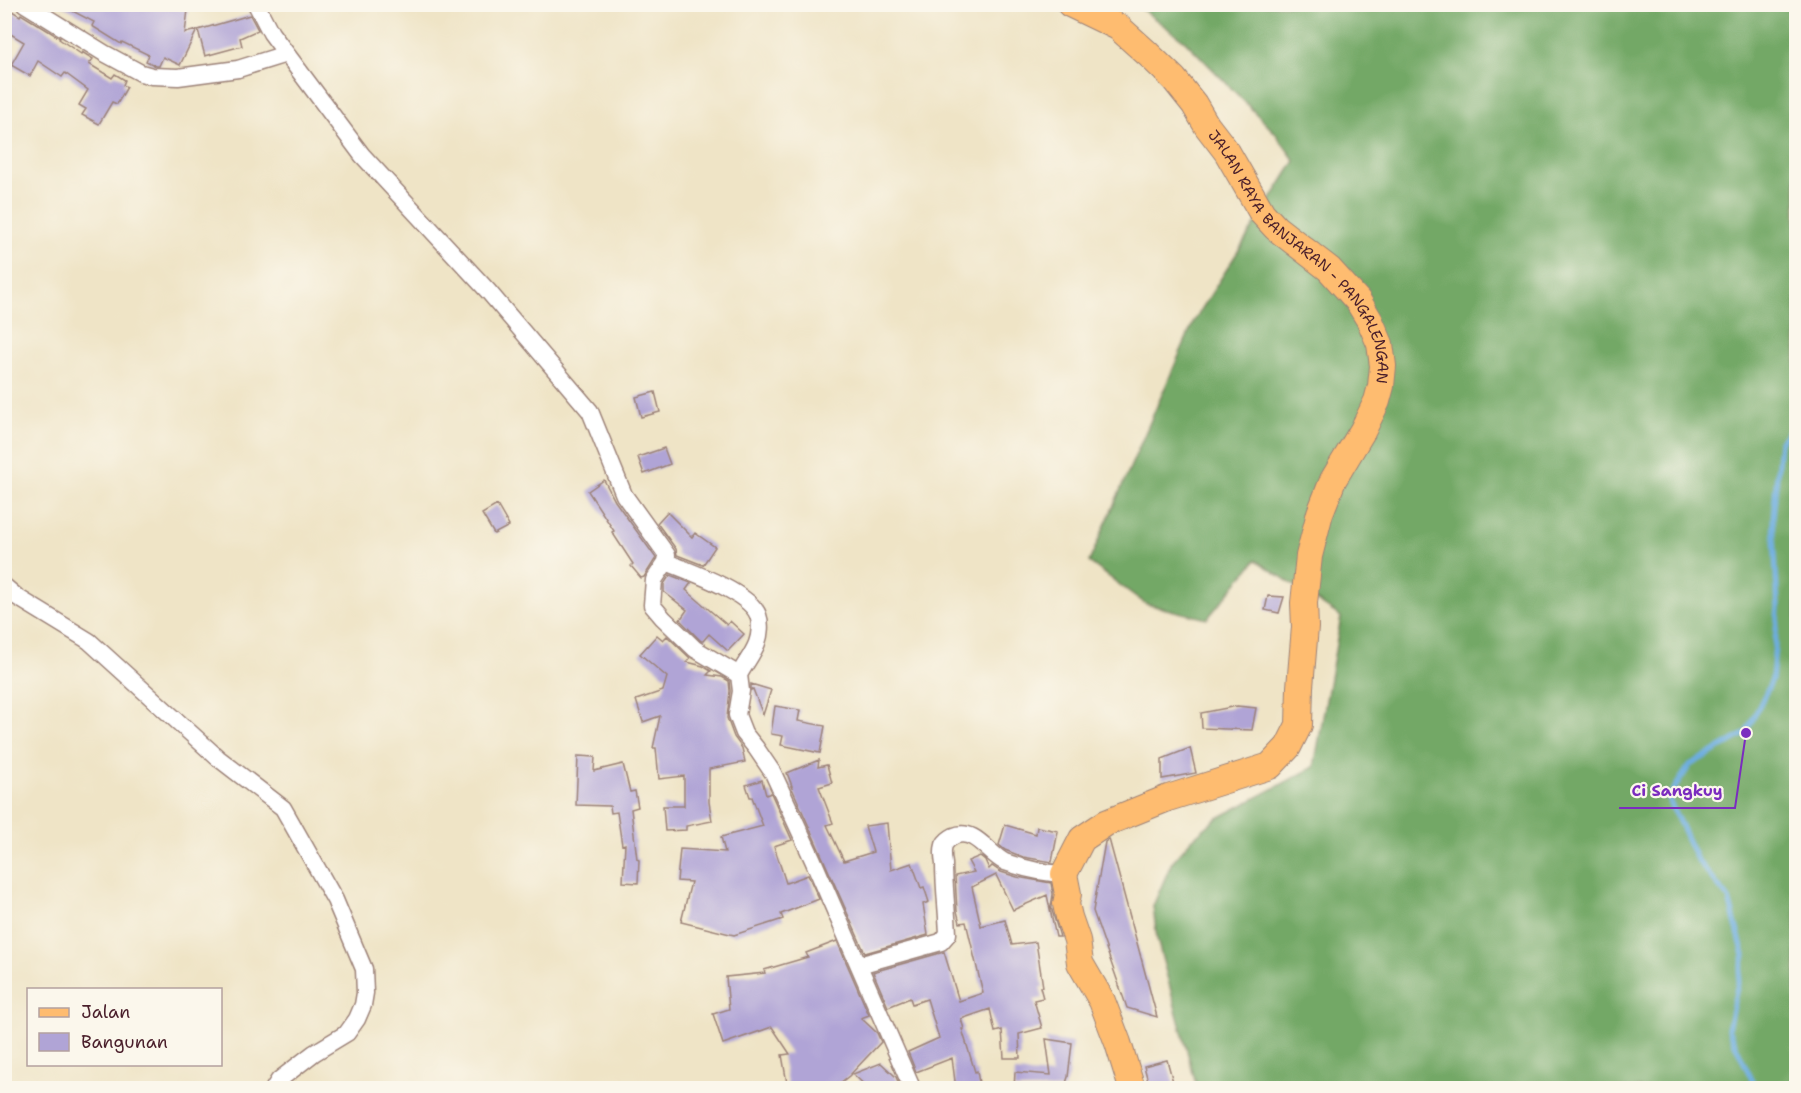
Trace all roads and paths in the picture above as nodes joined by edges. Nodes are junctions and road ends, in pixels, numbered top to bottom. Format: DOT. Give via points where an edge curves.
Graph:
graph roads {
  1 [pos="26,4"];
  2 [pos="256,4"];
  3 [pos="1070,4"];
  4 [pos="286,54"];
  5 [pos="666,562"];
  6 [pos="4,586"];
  7 [pos="739,675"];
  8 [pos="1064,874"];
  9 [pos="859,965"];
  10 [pos="1128,1085"];
  11 [pos="274,1089"];
  12 [pos="912,1089"];
  1 -- 4 [label="street" via="104,53 152,76 238,69"];
  2 -- 4 [label="street"];
  3 -- 8 [label="main road, JALAN RAYA BANJARAN - PANGALENGAN" via="1118,27 1174,80 1227,152 1263,213 1276,228 1329,269 1358,301 1380,344 1383,366 1377,401 1333,480 1314,535 1304,603 1299,725 1288,747 1270,766 1168,798 1106,823 1082,839"];
  4 -- 5 [label="street" via="362,155 488,291 590,411 624,495 665,550"];
  5 -- 7 [label="street" via="654,580 652,605 695,649"];
  5 -- 7 [label="street" via="719,584 744,599 758,614 757,643"];
  6 -- 11 [label="street" via="89,641 218,758 283,808 334,900 364,969 363,1005 347,1033 314,1053 279,1080"];
  7 -- 9 [label="street" via="737,715 744,733 773,773"];
  8 -- 9 [label="street" via="1039,872 1002,861 980,841 960,834 952,837 943,848 948,934 941,942"];
  8 -- 10 [label="main road" via="1066,904 1080,963 1102,1002"];
  9 -- 12 [label="street"];
}
